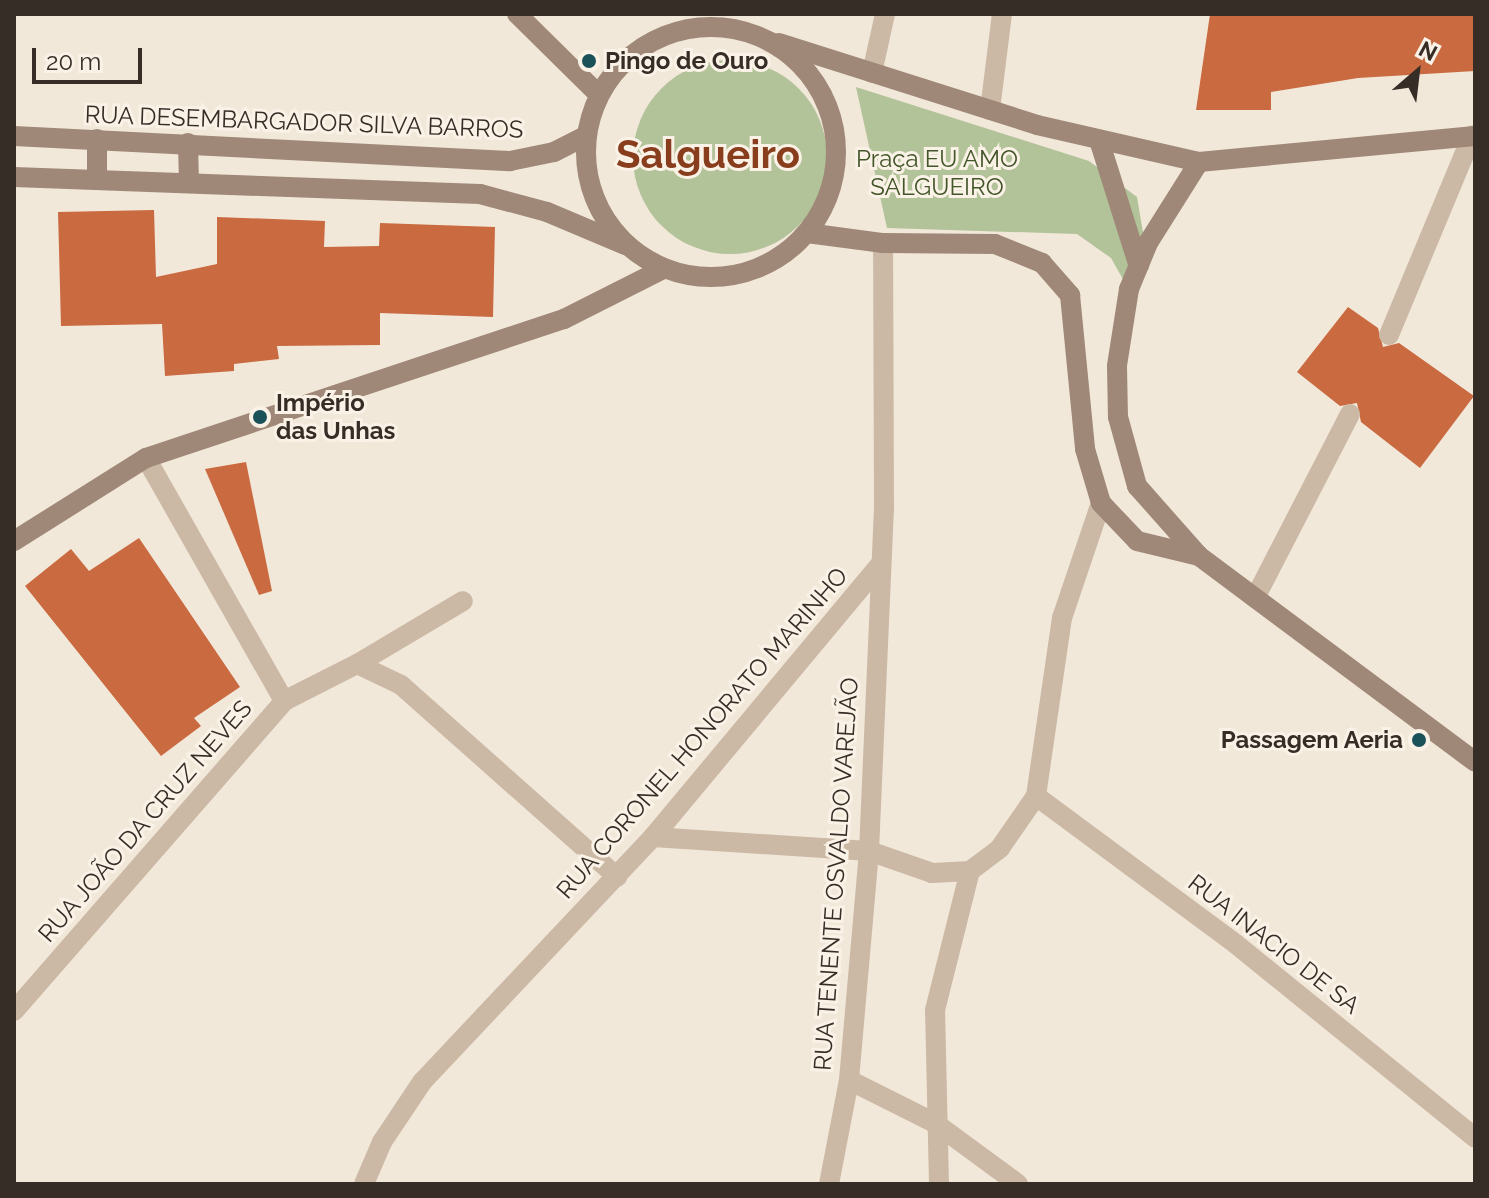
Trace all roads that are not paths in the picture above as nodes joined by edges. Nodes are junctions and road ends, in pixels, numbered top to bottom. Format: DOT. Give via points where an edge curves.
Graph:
graph roads {
  1 [pos="517,14"];
  2 [pos="885,14"];
  3 [pos="1002,14"];
  4 [pos="694,18"];
  5 [pos="745,32"];
  6 [pos="872,73"];
  7 [pos="599,95"];
  8 [pos="990,110"];
  9 [pos="14,136"];
  10 [pos="586,136"];
  11 [pos="1474,136"];
  12 [pos="97,139"];
  13 [pos="1099,140"];
  14 [pos="188,143"];
  15 [pos="1199,162"];
  16 [pos="14,177"];
  17 [pos="97,180"];
  18 [pos="189,183"];
  19 [pos="807,233"];
  20 [pos="883,243"];
  21 [pos="628,247"];
  22 [pos="1138,264"];
  23 [pos="663,269"];
  24 [pos="1389,335"];
  25 [pos="1350,414"];
  26 [pos="146,458"];
  27 [pos="1101,503"];
  28 [pos="14,541"];
  29 [pos="1199,556"];
  30 [pos="879,566"];
  31 [pos="1255,598"];
  32 [pos="463,601"];
  33 [pos="367,666"];
  34 [pos="284,701"];
  35 [pos="1475,762"];
  36 [pos="1036,796"];
  37 [pos="653,837"];
  38 [pos="869,851"];
  39 [pos="970,871"];
  40 [pos="617,877"];
  41 [pos="14,1011"];
  42 [pos="849,1080"];
  43 [pos="935,1123"];
  44 [pos="1475,1138"];
  45 [pos="364,1184"];
  46 [pos="829,1184"];
  47 [pos="939,1184"];
  48 [pos="1018,1184"];
  1 -- 7 [label="main road"];
  2 -- 6 [label="street"];
  3 -- 8 [label="street"];
  4 -- 5 [label="main road"];
  4 -- 7 [label="main road" via="625,61"];
  5 -- 6 [label="main road"];
  5 -- 19 [label="main road" via="783,50 812,80 831,116 836,158 828,198"];
  6 -- 8 [label="main road"];
  7 -- 10 [label="main road"];
  8 -- 13 [label="main road"];
  9 -- 12 [label="main road, RUA DESEMBARGADOR SILVA BARROS"];
  10 -- 14 [label="main road, RUA DESEMBARGADOR SILVA BARROS" via="554,152 510,161"];
  10 -- 21 [label="main road" via="592,190 602,215"];
  11 -- 15 [label="main road"];
  11 -- 24 [label="street"];
  12 -- 14 [label="main road, RUA DESEMBARGADOR SILVA BARROS"];
  12 -- 17 [label="main road"];
  13 -- 15 [label="main road"];
  13 -- 22 [label="main road"];
  14 -- 18 [label="main road"];
  15 -- 22 [label="main road"];
  16 -- 17 [label="main road"];
  17 -- 18 [label="main road"];
  18 -- 21 [label="main road" via="480,194 547,212"];
  19 -- 20 [label="main road"];
  19 -- 23 [label="main road" via="776,260 738,275 699,278"];
  20 -- 27 [label="main road" via="995,244 1058,277 1070,295 1079,338 1085,449"];
  20 -- 30 [label="street, RUA CORONEL HONORATO MARINHO"];
  21 -- 23 [label="main road"];
  22 -- 29 [label="main road" via="1117,366 1123,454 1137,486"];
  23 -- 26 [label="main road" via="564,319"];
  25 -- 31 [label="street"];
  26 -- 28 [label="main road"];
  26 -- 34 [label="street"];
  27 -- 29 [label="main road" via="1137,541"];
  27 -- 36 [label="street" via="1062,618"];
  29 -- 31 [label="main road"];
  30 -- 37 [label="street, RUA CORONEL HONORATO MARINHO"];
  30 -- 38 [label="street, RUA TENENTE OSVALDO VAREJÃO"];
  31 -- 35 [label="main road"];
  32 -- 33 [label="street"];
  33 -- 34 [label="street"];
  33 -- 40 [label="street"];
  34 -- 41 [label="street, RUA JOÃO DA CRUZ NEVES"];
  36 -- 39 [label="street" via="1000,848"];
  36 -- 44 [label="street, RUA INACIO DE SA" via="1237,945"];
  37 -- 38 [label="street"];
  37 -- 40 [label="street, RUA CORONEL HONORATO MARINHO"];
  38 -- 39 [label="street" via="932,873"];
  38 -- 42 [label="street, RUA TENENTE OSVALDO VAREJÃO"];
  39 -- 43 [label="street" via="935,1010"];
  40 -- 45 [label="street, RUA CORONEL HONORATO MARINHO" via="422,1082 382,1142"];
  42 -- 43 [label="street"];
  42 -- 46 [label="street, RUA TENENTE OSVALDO VAREJÃO"];
  43 -- 47 [label="street"];
  43 -- 48 [label="street"];
}
